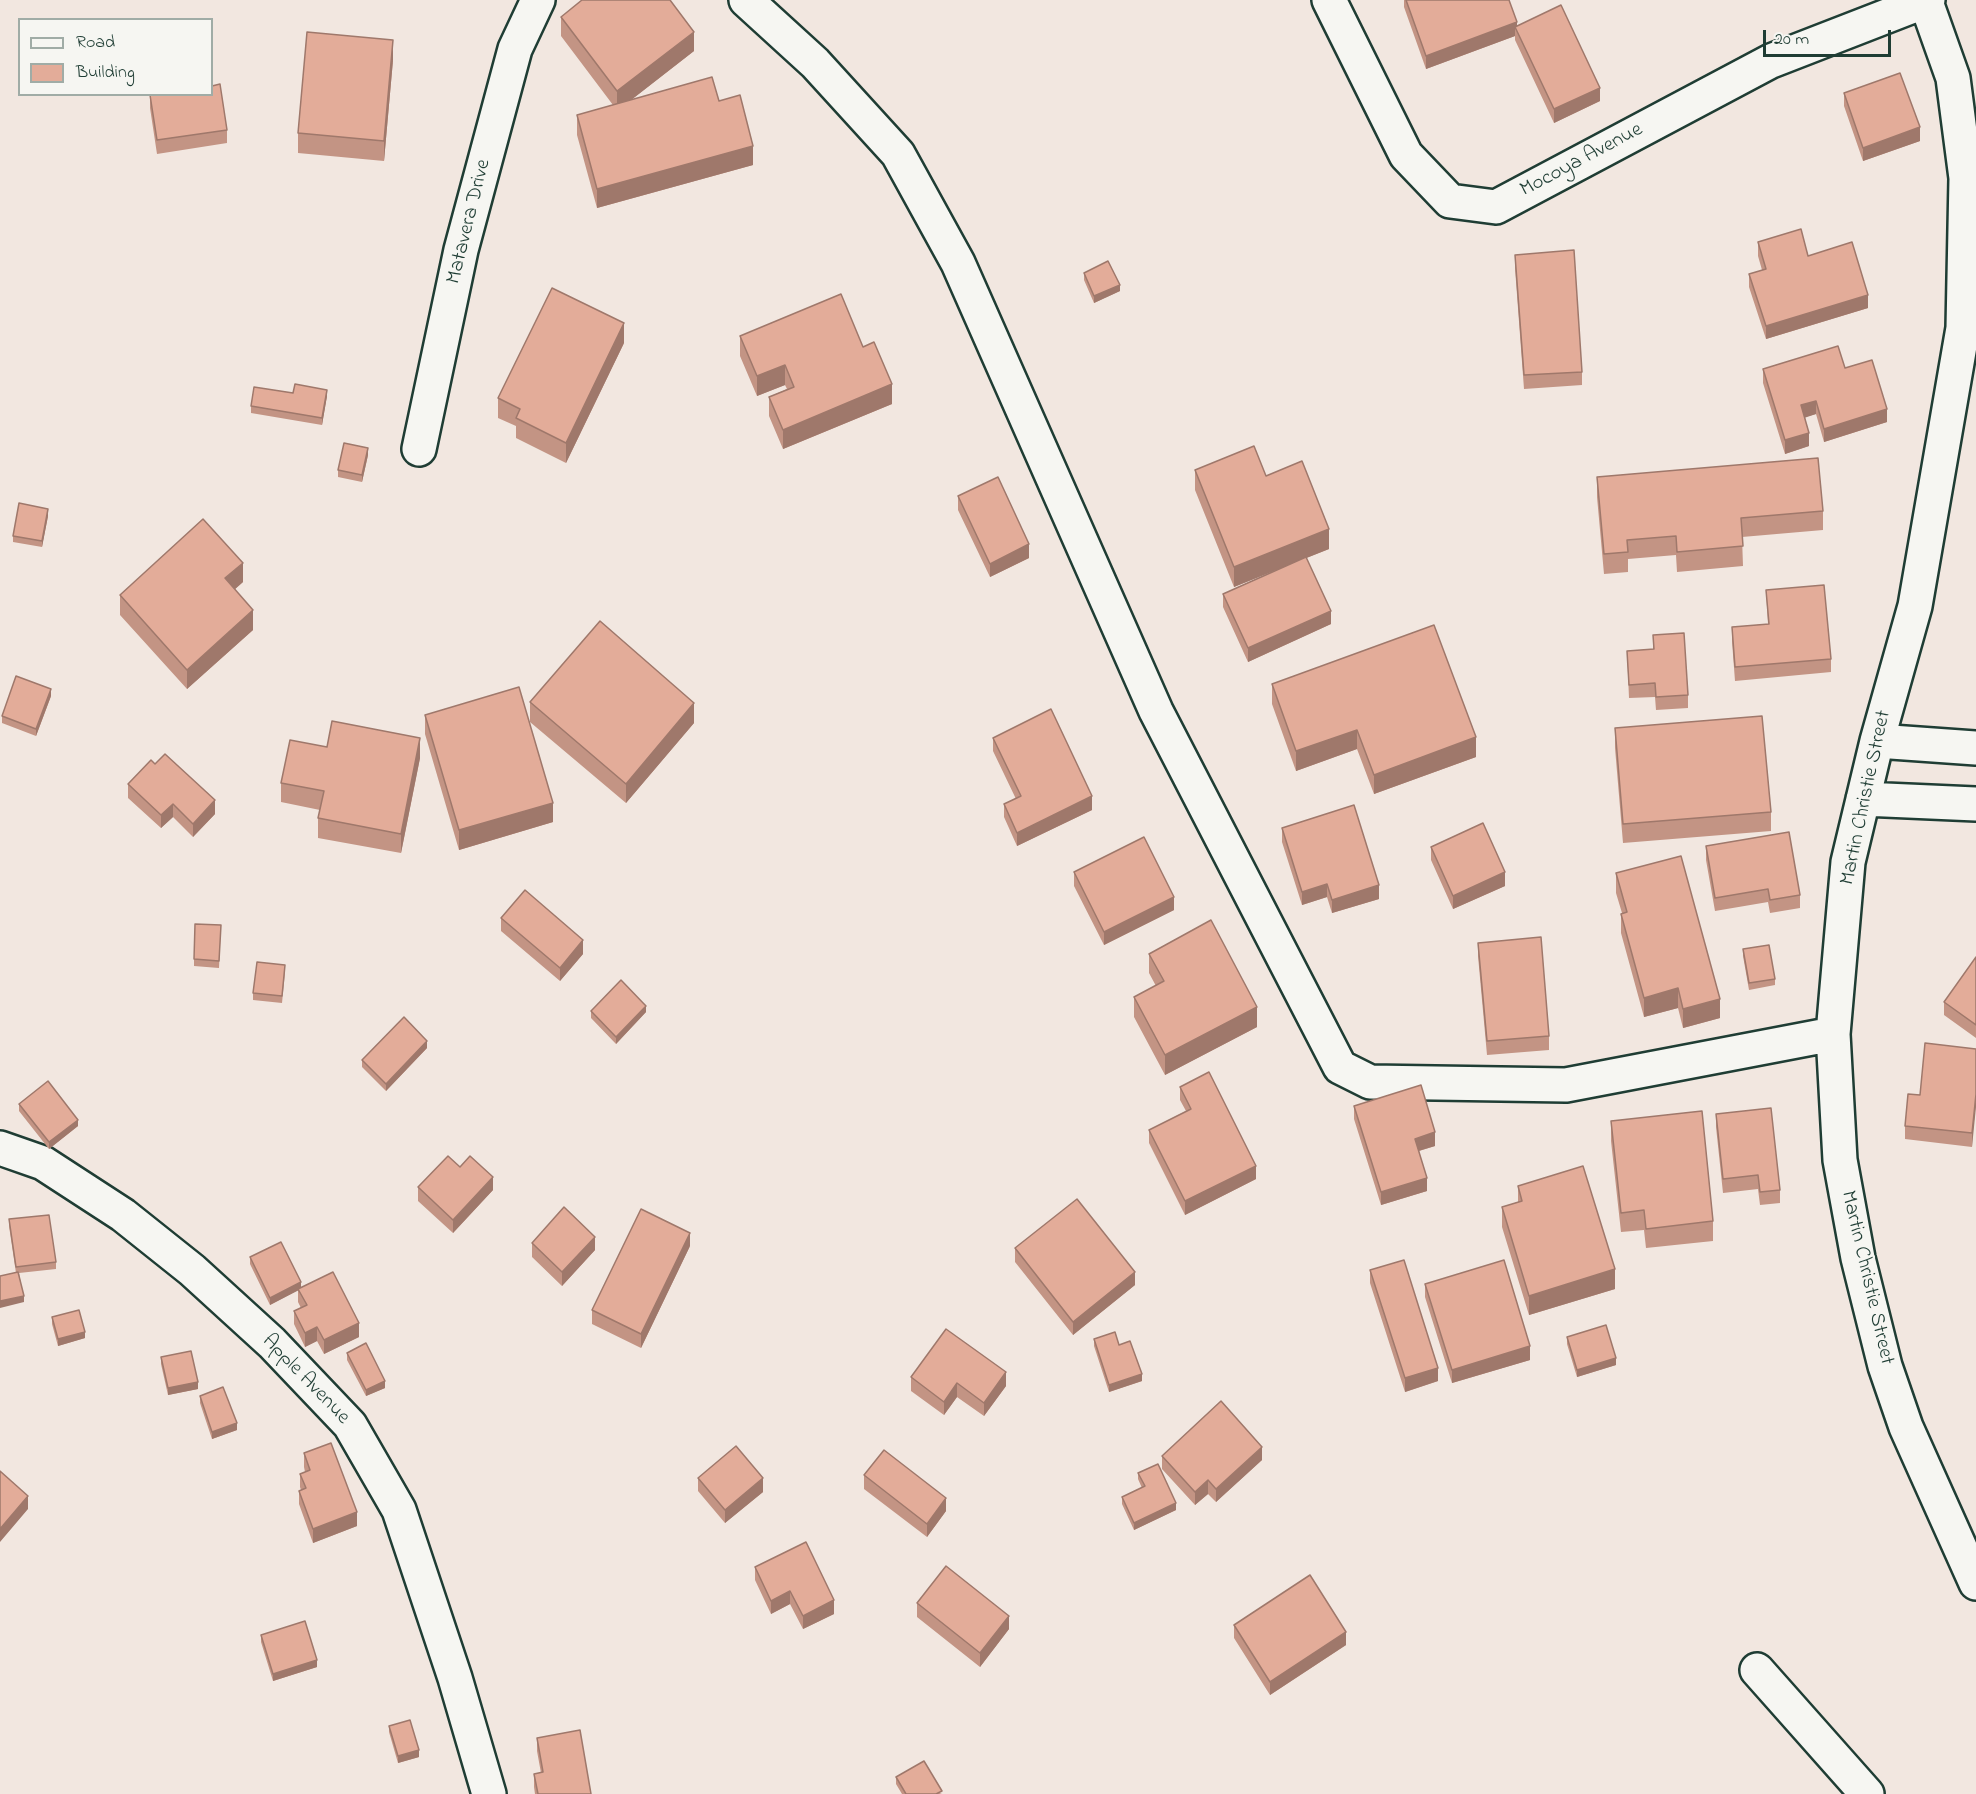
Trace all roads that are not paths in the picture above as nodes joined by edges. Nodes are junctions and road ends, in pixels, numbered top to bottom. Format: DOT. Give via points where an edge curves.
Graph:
graph roads {
  1 [pos="538,0"];
  2 [pos="746,0"];
  3 [pos="1329,0"];
  4 [pos="1927,1"];
  5 [pos="419,448"];
  6 [pos="1877,741"];
  7 [pos="1976,748"];
  8 [pos="1863,799"];
  9 [pos="1976,804"];
  10 [pos="1833,1034"];
  11 [pos="0,1148"];
  12 [pos="1976,1583"];
  13 [pos="1757,1670"];
  14 [pos="489,1794"];
  15 [pos="1867,1794"];
  1 -- 5 [label="street, Matavera Drive" via="515,49 460,250"];
  2 -- 10 [label="street" via="814,63 904,164 958,263 1156,711 1340,1067 1370,1082 1566,1085"];
  3 -- 4 [label="street, Mocoya Avenue" via="1406,155 1450,201 1496,207 1771,61"];
  4 -- 6 [label="street, Martin Christie Street" via="1953,78 1966,177 1963,328 1915,606"];
  6 -- 7 [label="street"];
  6 -- 8 [label="street, Martin Christie Street"];
  8 -- 9 [label="street"];
  8 -- 10 [label="street, Martin Christie Street" via="1848,862"];
  10 -- 12 [label="street, Martin Christie Street" via="1840,1160 1858,1258 1885,1366 1906,1427"];
  11 -- 14 [label="street, Apple Avenue" via="43,1163 123,1215 192,1270 272,1343 350,1425 399,1510"];
  13 -- 15 [label="street"];
}
